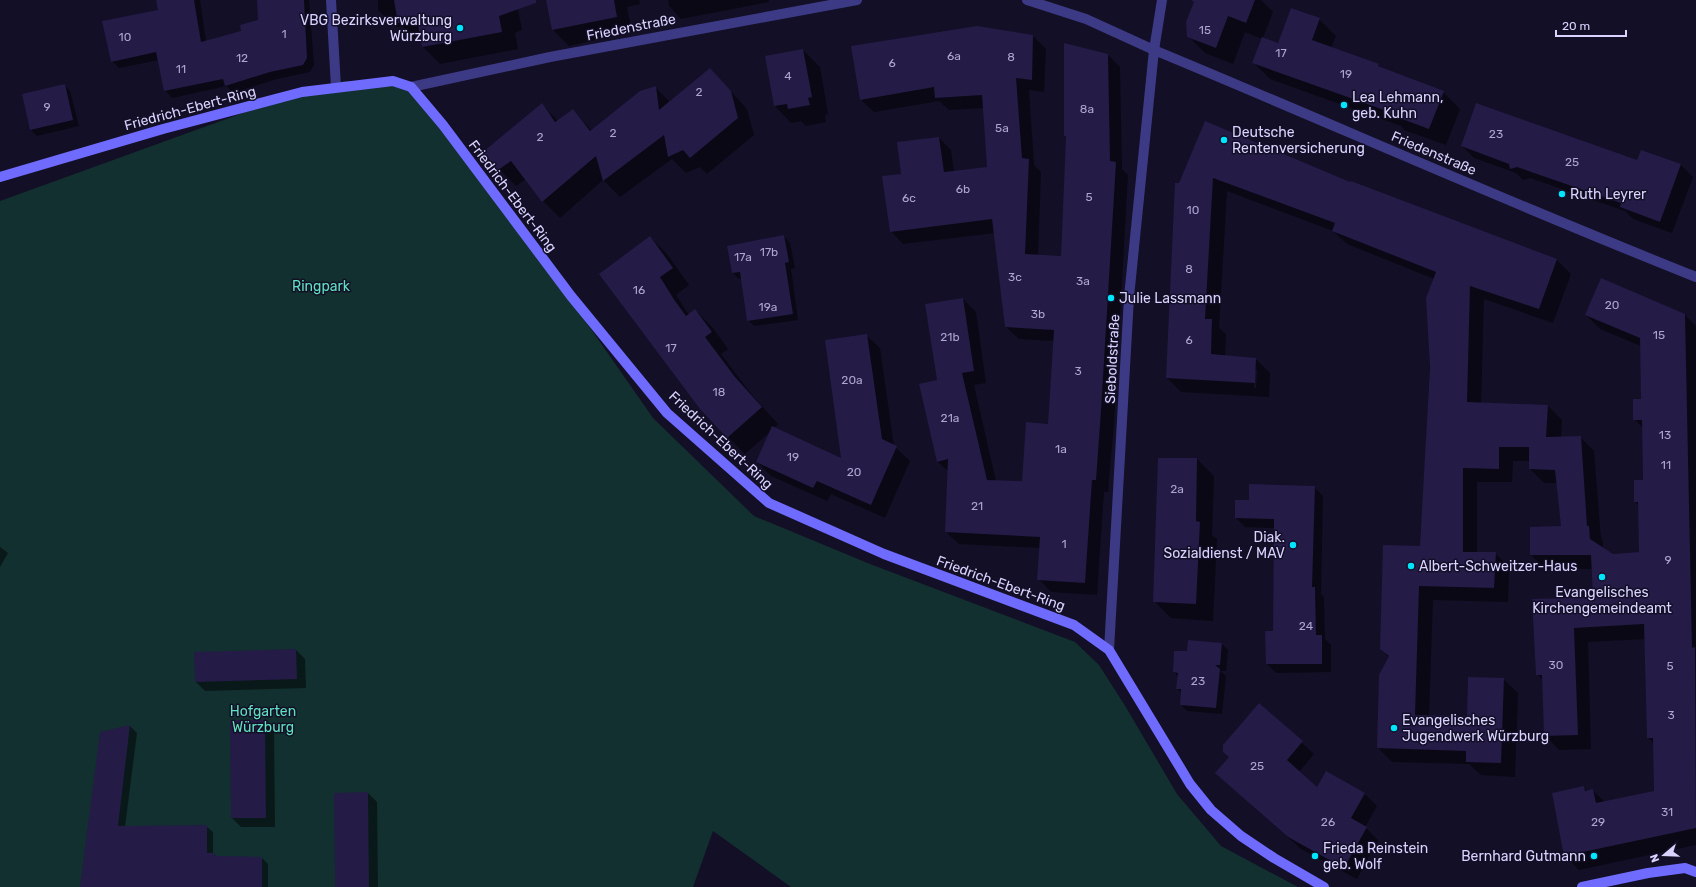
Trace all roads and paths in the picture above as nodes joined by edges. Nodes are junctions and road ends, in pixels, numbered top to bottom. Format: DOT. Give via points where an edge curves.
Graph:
graph roads {
  1 [pos="331,0"];
  2 [pos="857,0"];
  3 [pos="1027,0"];
  4 [pos="1162,0"];
  5 [pos="1154,50"];
  6 [pos="336,87"];
  7 [pos="411,87"];
  8 [pos="0,177"];
  9 [pos="1696,277"];
  10 [pos="1109,650"];
  11 [pos="1696,872"];
  12 [pos="1324,887"];
  13 [pos="1582,887"];
  1 -- 6 [label="street"];
  2 -- 7 [label="street, Friedenstraße" via="550,57"];
  3 -- 5 [label="street, Friedenstraße" via="1086,19"];
  4 -- 5 [label="street, Sieboldstraße"];
  5 -- 9 [label="street, Friedenstraße" via="1577,230"];
  5 -- 10 [label="street, Sieboldstraße" via="1129,297"];
  6 -- 7 [label="main road, Friedrich-Ebert-Ring" via="394,80"];
  6 -- 8 [label="main road, Friedrich-Ebert-Ring" via="302,92 163,129"];
  7 -- 10 [label="main road, Friedrich-Ebert-Ring" via="571,296 667,412 769,503 884,554 1074,625"];
  10 -- 12 [label="main road, Friedrich-Ebert-Ring" via="1190,784 1211,810 1267,854"];
  11 -- 13 [label="main road" via="1685,868"];
}
